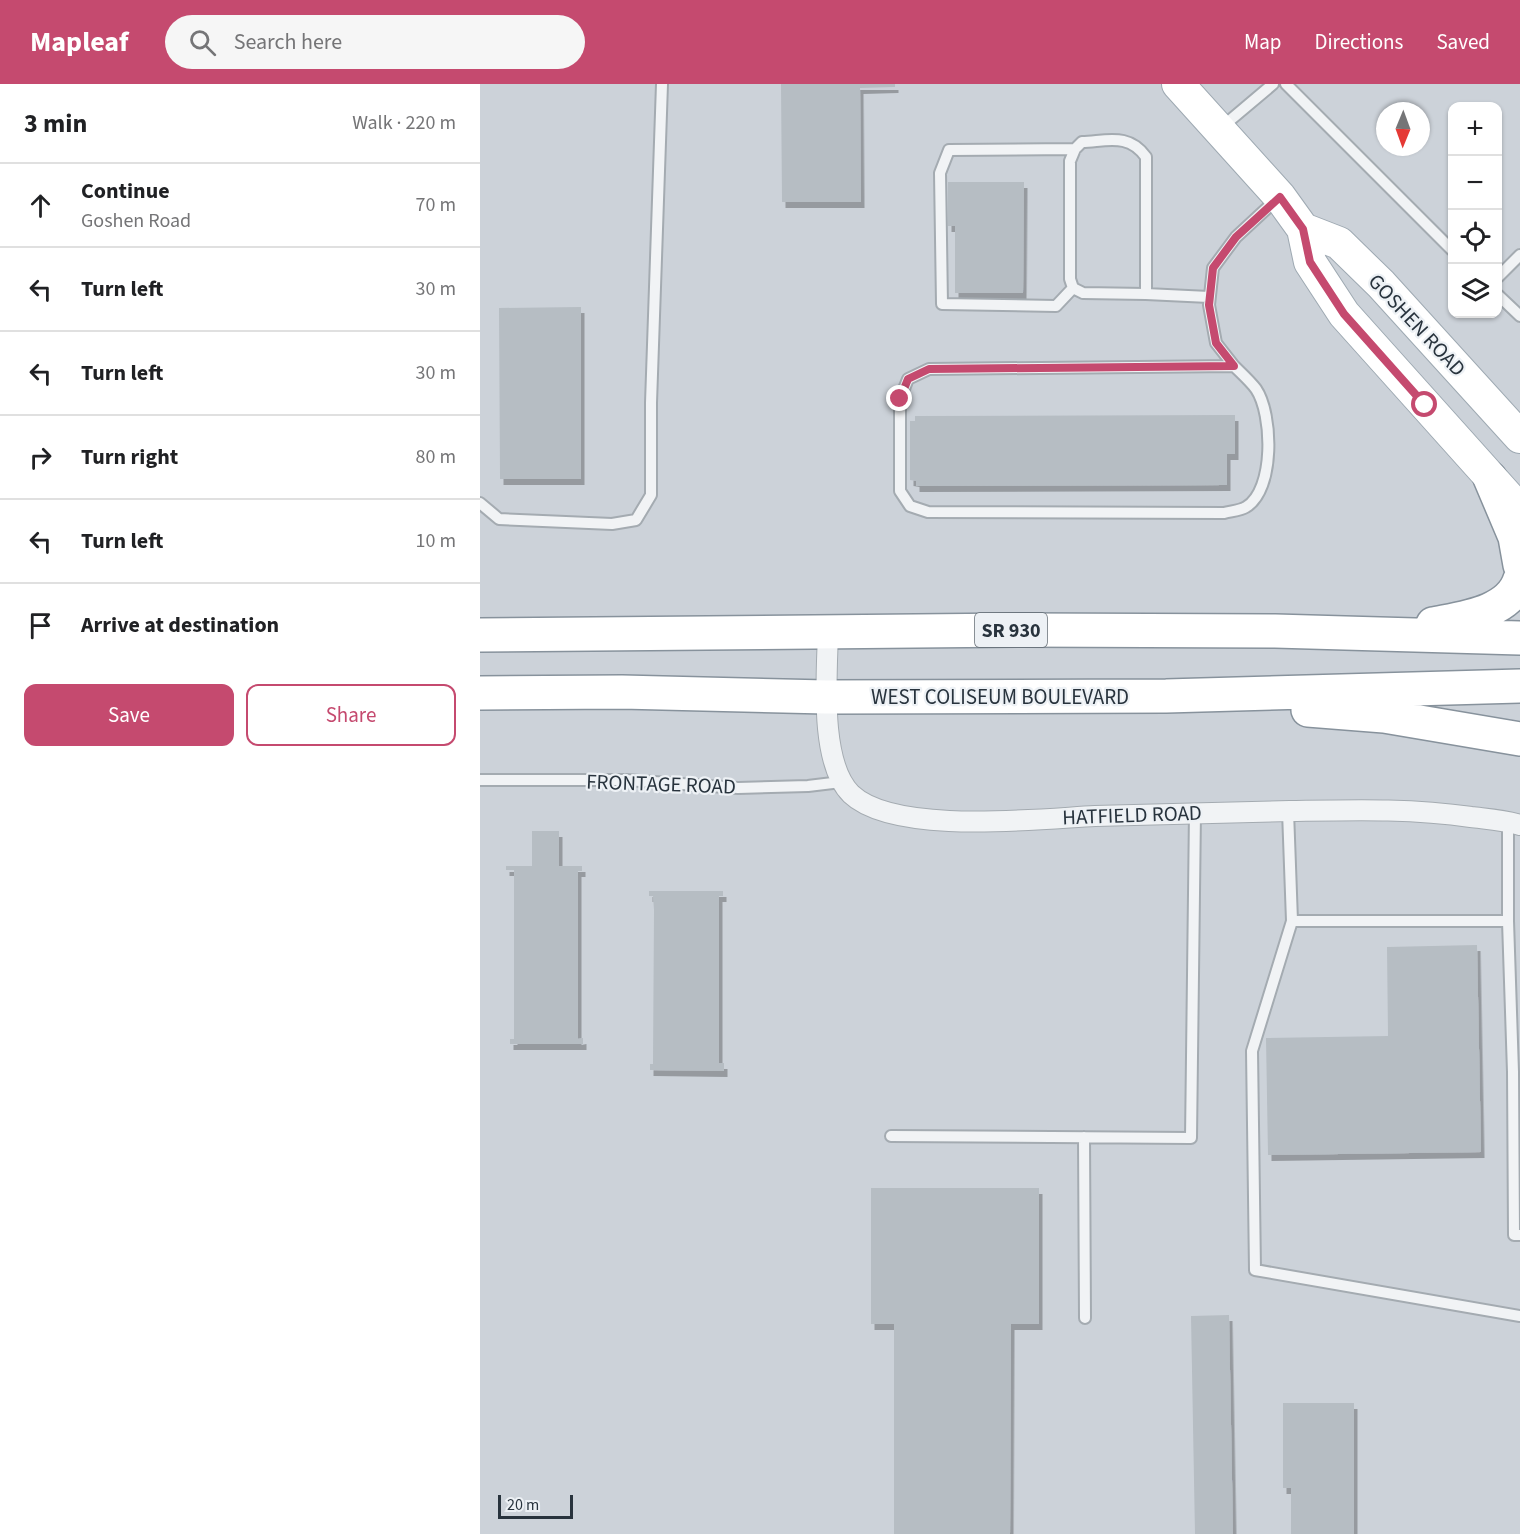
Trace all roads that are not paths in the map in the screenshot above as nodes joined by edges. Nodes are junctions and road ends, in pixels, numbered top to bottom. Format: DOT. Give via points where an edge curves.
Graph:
graph roads {
  1 [pos="662,84"];
  2 [pos="1178,84"];
  3 [pos="1273,84"];
  4 [pos="1286,84"];
  5 [pos="1220,130"];
  6 [pos="1074,149"];
  7 [pos="1280,197"];
  8 [pos="1303,229"];
  9 [pos="1448,246"];
  10 [pos="1520,255"];
  11 [pos="1502,273"];
  12 [pos="1073,288"];
  13 [pos="1146,294"];
  14 [pos="1209,297"];
  15 [pos="1502,300"];
  16 [pos="1520,316"];
  17 [pos="1234,366"];
  18 [pos="1520,436"];
  19 [pos="1490,478"];
  20 [pos="480,503"];
  21 [pos="1520,509"];
  22 [pos="1520,565"];
  23 [pos="1520,579"];
  24 [pos="828,632"];
  25 [pos="480,635"];
  26 [pos="1384,635"];
  27 [pos="1520,638"];
  28 [pos="1520,686"];
  29 [pos="480,693"];
  30 [pos="1166,696"];
  31 [pos="826,697"];
  32 [pos="1520,739"];
  33 [pos="480,780"];
  34 [pos="841,782"];
  35 [pos="1288,811"];
  36 [pos="1195,812"];
  37 [pos="1514,824"];
  38 [pos="1292,921"];
  39 [pos="1508,921"];
  40 [pos="1515,974"];
  41 [pos="891,1136"];
  42 [pos="1084,1137"];
  43 [pos="1520,1235"];
  44 [pos="1520,1316"];
  45 [pos="1085,1318"];
  1 -- 20 [label="lane" via="651,495 636,520 612,524 499,519"];
  2 -- 5 [label="main road, GOSHEN ROAD"];
  3 -- 5 [label="lane"];
  4 -- 9 [label="lane"];
  5 -- 7 [label="main road, GOSHEN ROAD"];
  6 -- 12 [label="lane" via="1070,161"];
  6 -- 12 [label="lane" via="950,150 940,173 942,304 1056,306"];
  6 -- 13 [label="lane" via="1082,142 1124,140 1138,146 1146,157"];
  7 -- 8 [label="main road, GOSHEN ROAD"];
  7 -- 14 [label="lane" via="1236,237 1213,268"];
  8 -- 18 [label="main road, GOSHEN ROAD" via="1339,243"];
  8 -- 19 [label="main road, GOSHEN ROAD" via="1310,262 1344,314"];
  10 -- 11 [label="lane"];
  12 -- 13 [label="lane" via="1083,293"];
  13 -- 14 [label="lane"];
  14 -- 17 [label="lane" via="1216,343"];
  15 -- 16 [label="lane"];
  17 -- 17 [label="lane" via="929,369 908,379 900,399 900,491 910,506 928,512 1224,513 1246,507 1262,489 1268,422 1257,390"];
  19 -- 21 [label="main road, GOSHEN ROAD"];
  19 -- 22 [label="highway" via="1515,537"];
  23 -- 26 [label="highway" via="1506,600 1490,610"];
  24 -- 25 [label="highway, SR 930"];
  24 -- 26 [label="highway, SR 930" via="1252,631"];
  24 -- 31 [label="street"];
  26 -- 27 [label="highway, SR 930"];
  28 -- 30 [label="highway, WEST COLISEUM BOULEVARD"];
  29 -- 31 [label="highway, WEST COLISEUM BOULEVARD"];
  30 -- 31 [label="highway, WEST COLISEUM BOULEVARD"];
  30 -- 32 [label="highway" via="1384,716"];
  31 -- 34 [label="street" via="831,748"];
  33 -- 34 [label="lane, FRONTAGE ROAD" via="626,780 738,788"];
  34 -- 36 [label="street, HATFIELD ROAD" via="868,805 906,818 926,820"];
  35 -- 36 [label="street, HATFIELD ROAD"];
  35 -- 37 [label="street, HATFIELD ROAD" via="1372,808 1436,812"];
  35 -- 38 [label="lane"];
  36 -- 42 [label="lane" via="1191,1138"];
  37 -- 39 [label="lane"];
  38 -- 39 [label="lane"];
  38 -- 44 [label="lane" via="1252,1051 1255,1270"];
  39 -- 40 [label="lane"];
  40 -- 43 [label="lane" via="1514,1235"];
  41 -- 42 [label="lane"];
  42 -- 45 [label="lane"];
}
